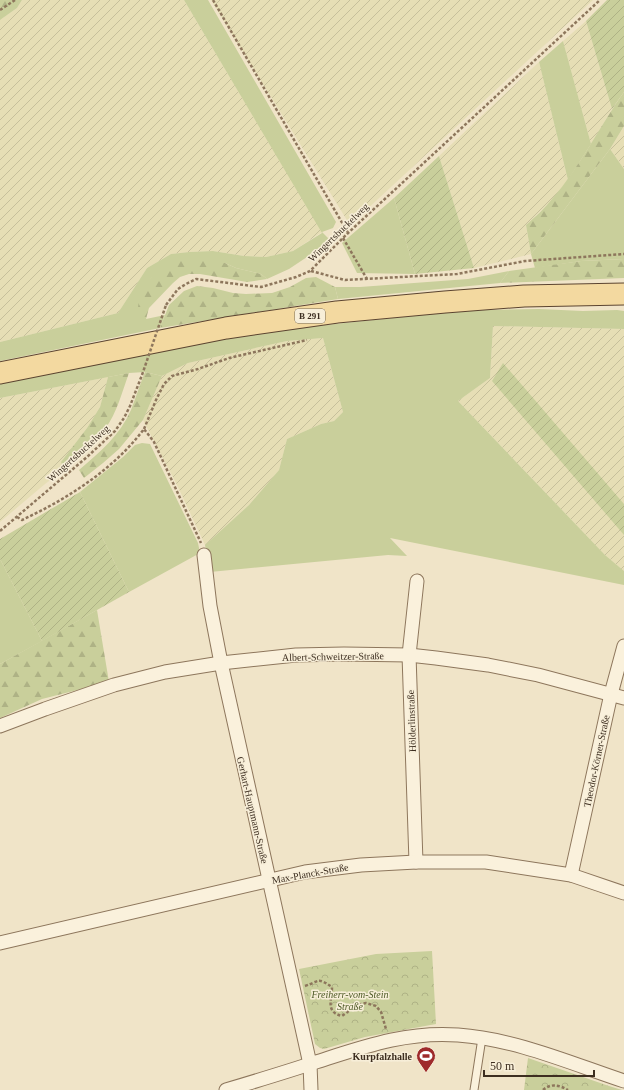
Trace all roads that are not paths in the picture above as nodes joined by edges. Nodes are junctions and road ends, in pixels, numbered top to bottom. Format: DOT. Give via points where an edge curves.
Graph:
graph roads {
  1 [pos="624,294"];
  2 [pos="0,373"];
  3 [pos="204,555"];
  4 [pos="417,581"];
  5 [pos="624,646"];
  6 [pos="409,655"];
  7 [pos="221,663"];
  8 [pos="611,694"];
  9 [pos="624,698"];
  10 [pos="0,726"];
  11 [pos="416,862"];
  12 [pos="571,876"];
  13 [pos="269,881"];
  14 [pos="624,893"];
  15 [pos="0,943"];
  16 [pos="482,1038"];
  17 [pos="310,1064"];
  18 [pos="624,1081"];
  19 [pos="226,1090"];
  20 [pos="311,1090"];
  21 [pos="474,1090"];
  1 -- 2 [label="main road, B 291" via="524,296 337,312 226,328"];
  3 -- 7 [label="street, Gerhart-Hauptmann-Straße" via="210,606"];
  4 -- 6 [label="street, Hölderlinstraße"];
  5 -- 8 [label="street, Theodor-Körner-Straße"];
  6 -- 7 [label="street, Albert-Schweitzer-Straße" via="296,655"];
  6 -- 8 [label="street, Albert-Schweitzer-Straße" via="488,665"];
  6 -- 11 [label="street, Hölderlinstraße"];
  7 -- 10 [label="street, Albert-Schweitzer-Straße" via="165,672 114,685"];
  7 -- 13 [label="street, Gerhart-Hauptmann-Straße"];
  8 -- 9 [label="street, Albert-Schweitzer-Straße"];
  8 -- 12 [label="street, Theodor-Körner-Straße"];
  11 -- 12 [label="street, Max-Planck-Straße" via="486,862"];
  11 -- 13 [label="street, Max-Planck-Straße" via="342,867 304,872"];
  12 -- 14 [label="street, Max-Planck-Straße"];
  13 -- 15 [label="street, Max-Planck-Straße"];
  13 -- 17 [label="street, Gerhart-Hauptmann-Straße"];
  16 -- 17 [label="street" via="431,1034 408,1036 390,1039"];
  16 -- 18 [label="street" via="521,1046"];
  16 -- 21 [label="lane"];
  17 -- 19 [label="street"];
  17 -- 20 [label="street, Gerhart-Hauptmann-Straße"];
}
